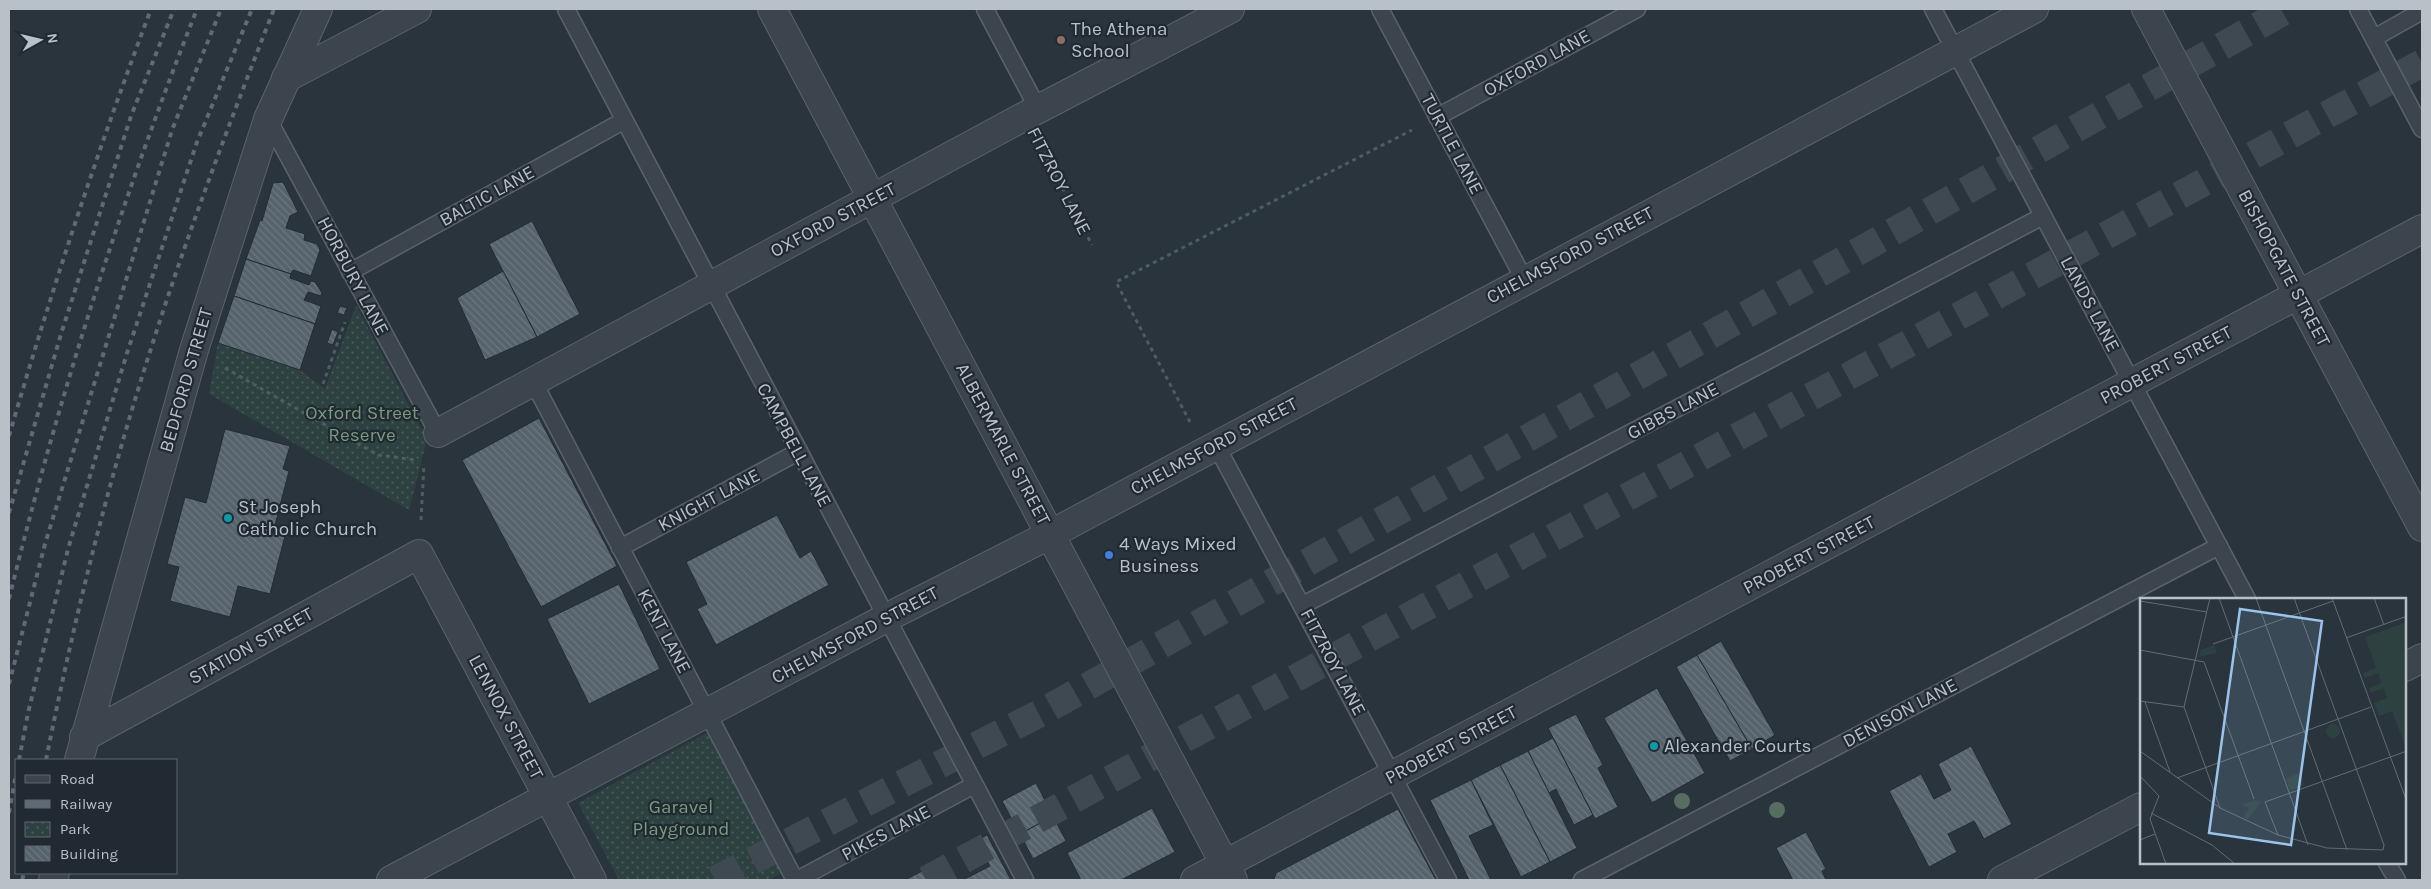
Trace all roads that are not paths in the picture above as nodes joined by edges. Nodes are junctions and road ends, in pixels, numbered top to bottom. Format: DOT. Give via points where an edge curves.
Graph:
graph roads {
  1 [pos="318,9"];
  2 [pos="417,9"];
  3 [pos="566,9"];
  4 [pos="772,9"];
  5 [pos="984,9"];
  6 [pos="1230,9"];
  7 [pos="1380,9"];
  8 [pos="1637,9"];
  9 [pos="1933,9"];
  10 [pos="2034,9"];
  11 [pos="2146,9"];
  12 [pos="2358,9"];
  13 [pos="2422,11"];
  14 [pos="2374,38"];
  15 [pos="1955,50"];
  16 [pos="286,78"];
  17 [pos="1031,113"];
  18 [pos="1437,117"];
  19 [pos="268,119"];
  20 [pos="624,121"];
  21 [pos="2422,129"];
  22 [pos="873,198"];
  23 [pos="2043,216"];
  24 [pos="2422,229"];
  25 [pos="354,279"];
  26 [pos="1524,280"];
  27 [pos="711,286"];
  28 [pos="2299,295"];
  29 [pos="532,381"];
  30 [pos="2132,383"];
  31 [pos="438,433"];
  32 [pos="1211,448"];
  33 [pos="798,452"];
  34 [pos="2422,527"];
  35 [pos="1051,534"];
  36 [pos="2219,546"];
  37 [pos="620,548"];
  38 [pos="419,554"];
  39 [pos="2246,598"];
  40 [pos="1303,606"];
  41 [pos="886,618"];
  42 [pos="2422,658"];
  43 [pos="2406,666"];
  44 [pos="707,713"];
  45 [pos="81,748"];
  46 [pos="1392,776"];
  47 [pos="974,785"];
  48 [pos="548,797"];
  49 [pos="2140,808"];
  50 [pos="2388,864"];
  51 [pos="1229,872"];
  52 [pos="391,880"];
  53 [pos="592,880"];
  54 [pos="796,880"];
  55 [pos="1024,880"];
  56 [pos="1195,880"];
  57 [pos="1448,880"];
  58 [pos="1582,880"];
  59 [pos="2002,880"];
  60 [pos="2397,880"];
  1 -- 16 [label="street, BEDFORD STREET"];
  2 -- 16 [label="street"];
  3 -- 20 [label="lane, CAMPBELL LANE"];
  4 -- 22 [label="street, ALBERMARLE STREET"];
  5 -- 17 [label="lane, FITZROY LANE"];
  6 -- 17 [label="street, OXFORD STREET"];
  7 -- 18 [label="lane, TURTLE LANE"];
  8 -- 18 [label="lane, OXFORD LANE"];
  9 -- 15 [label="lane, LANDS LANE"];
  10 -- 15 [label="street, CHELMSFORD STREET"];
  11 -- 28 [label="street, BISHOPGATE STREET"];
  12 -- 14 [label="lane"];
  13 -- 14 [label="lane"];
  14 -- 21 [label="lane"];
  15 -- 23 [label="lane, LANDS LANE"];
  15 -- 26 [label="street, CHELMSFORD STREET"];
  16 -- 19 [label="street, BEDFORD STREET"];
  17 -- 22 [label="street, OXFORD STREET"];
  18 -- 26 [label="lane, TURTLE LANE"];
  19 -- 25 [label="lane, HORBURY LANE"];
  19 -- 45 [label="street, BEDFORD STREET" via="194,350"];
  20 -- 25 [label="lane, BALTIC LANE"];
  20 -- 27 [label="lane, CAMPBELL LANE"];
  22 -- 27 [label="street, OXFORD STREET"];
  22 -- 35 [label="street, ALBERMARLE STREET"];
  23 -- 30 [label="lane, LANDS LANE"];
  23 -- 40 [label="lane, GIBBS LANE"];
  24 -- 28 [label="street, PROBERT STREET"];
  25 -- 31 [label="lane, HORBURY LANE"];
  26 -- 32 [label="street, CHELMSFORD STREET"];
  27 -- 29 [label="street, OXFORD STREET"];
  27 -- 33 [label="lane, CAMPBELL LANE"];
  28 -- 30 [label="street, PROBERT STREET"];
  28 -- 34 [label="street, BISHOPGATE STREET"];
  29 -- 31 [label="street, OXFORD STREET"];
  29 -- 37 [label="lane, KENT LANE"];
  30 -- 36 [label="lane, LANDS LANE"];
  30 -- 46 [label="street, PROBERT STREET"];
  32 -- 35 [label="street, CHELMSFORD STREET"];
  32 -- 40 [label="lane, FITZROY LANE"];
  33 -- 37 [label="lane, KNIGHT LANE"];
  33 -- 41 [label="lane, CAMPBELL LANE"];
  35 -- 41 [label="street, CHELMSFORD STREET"];
  35 -- 51 [label="street, ALBERMARLE STREET"];
  36 -- 39 [label="lane, LANDS LANE"];
  36 -- 58 [label="lane, DENISON LANE"];
  37 -- 44 [label="lane, KENT LANE"];
  38 -- 45 [label="street, STATION STREET"];
  38 -- 48 [label="street, LENNOX STREET"];
  40 -- 46 [label="lane, FITZROY LANE"];
  41 -- 44 [label="street, CHELMSFORD STREET"];
  41 -- 47 [label="lane, CAMPBELL LANE"];
  42 -- 43 [label="street"];
  44 -- 48 [label="street, CHELMSFORD STREET"];
  44 -- 54 [label="lane, KENT LANE"];
  46 -- 51 [label="street, PROBERT STREET"];
  46 -- 57 [label="lane, FITZROY LANE"];
  47 -- 54 [label="lane, PIKES LANE"];
  47 -- 55 [label="lane, CAMPBELL LANE"];
  48 -- 52 [label="street, CHELMSFORD STREET"];
  48 -- 53 [label="street, LENNOX STREET"];
  49 -- 59 [label="street"];
  50 -- 60 [label="lane"];
  51 -- 56 [label="street, PROBERT STREET"];
}
